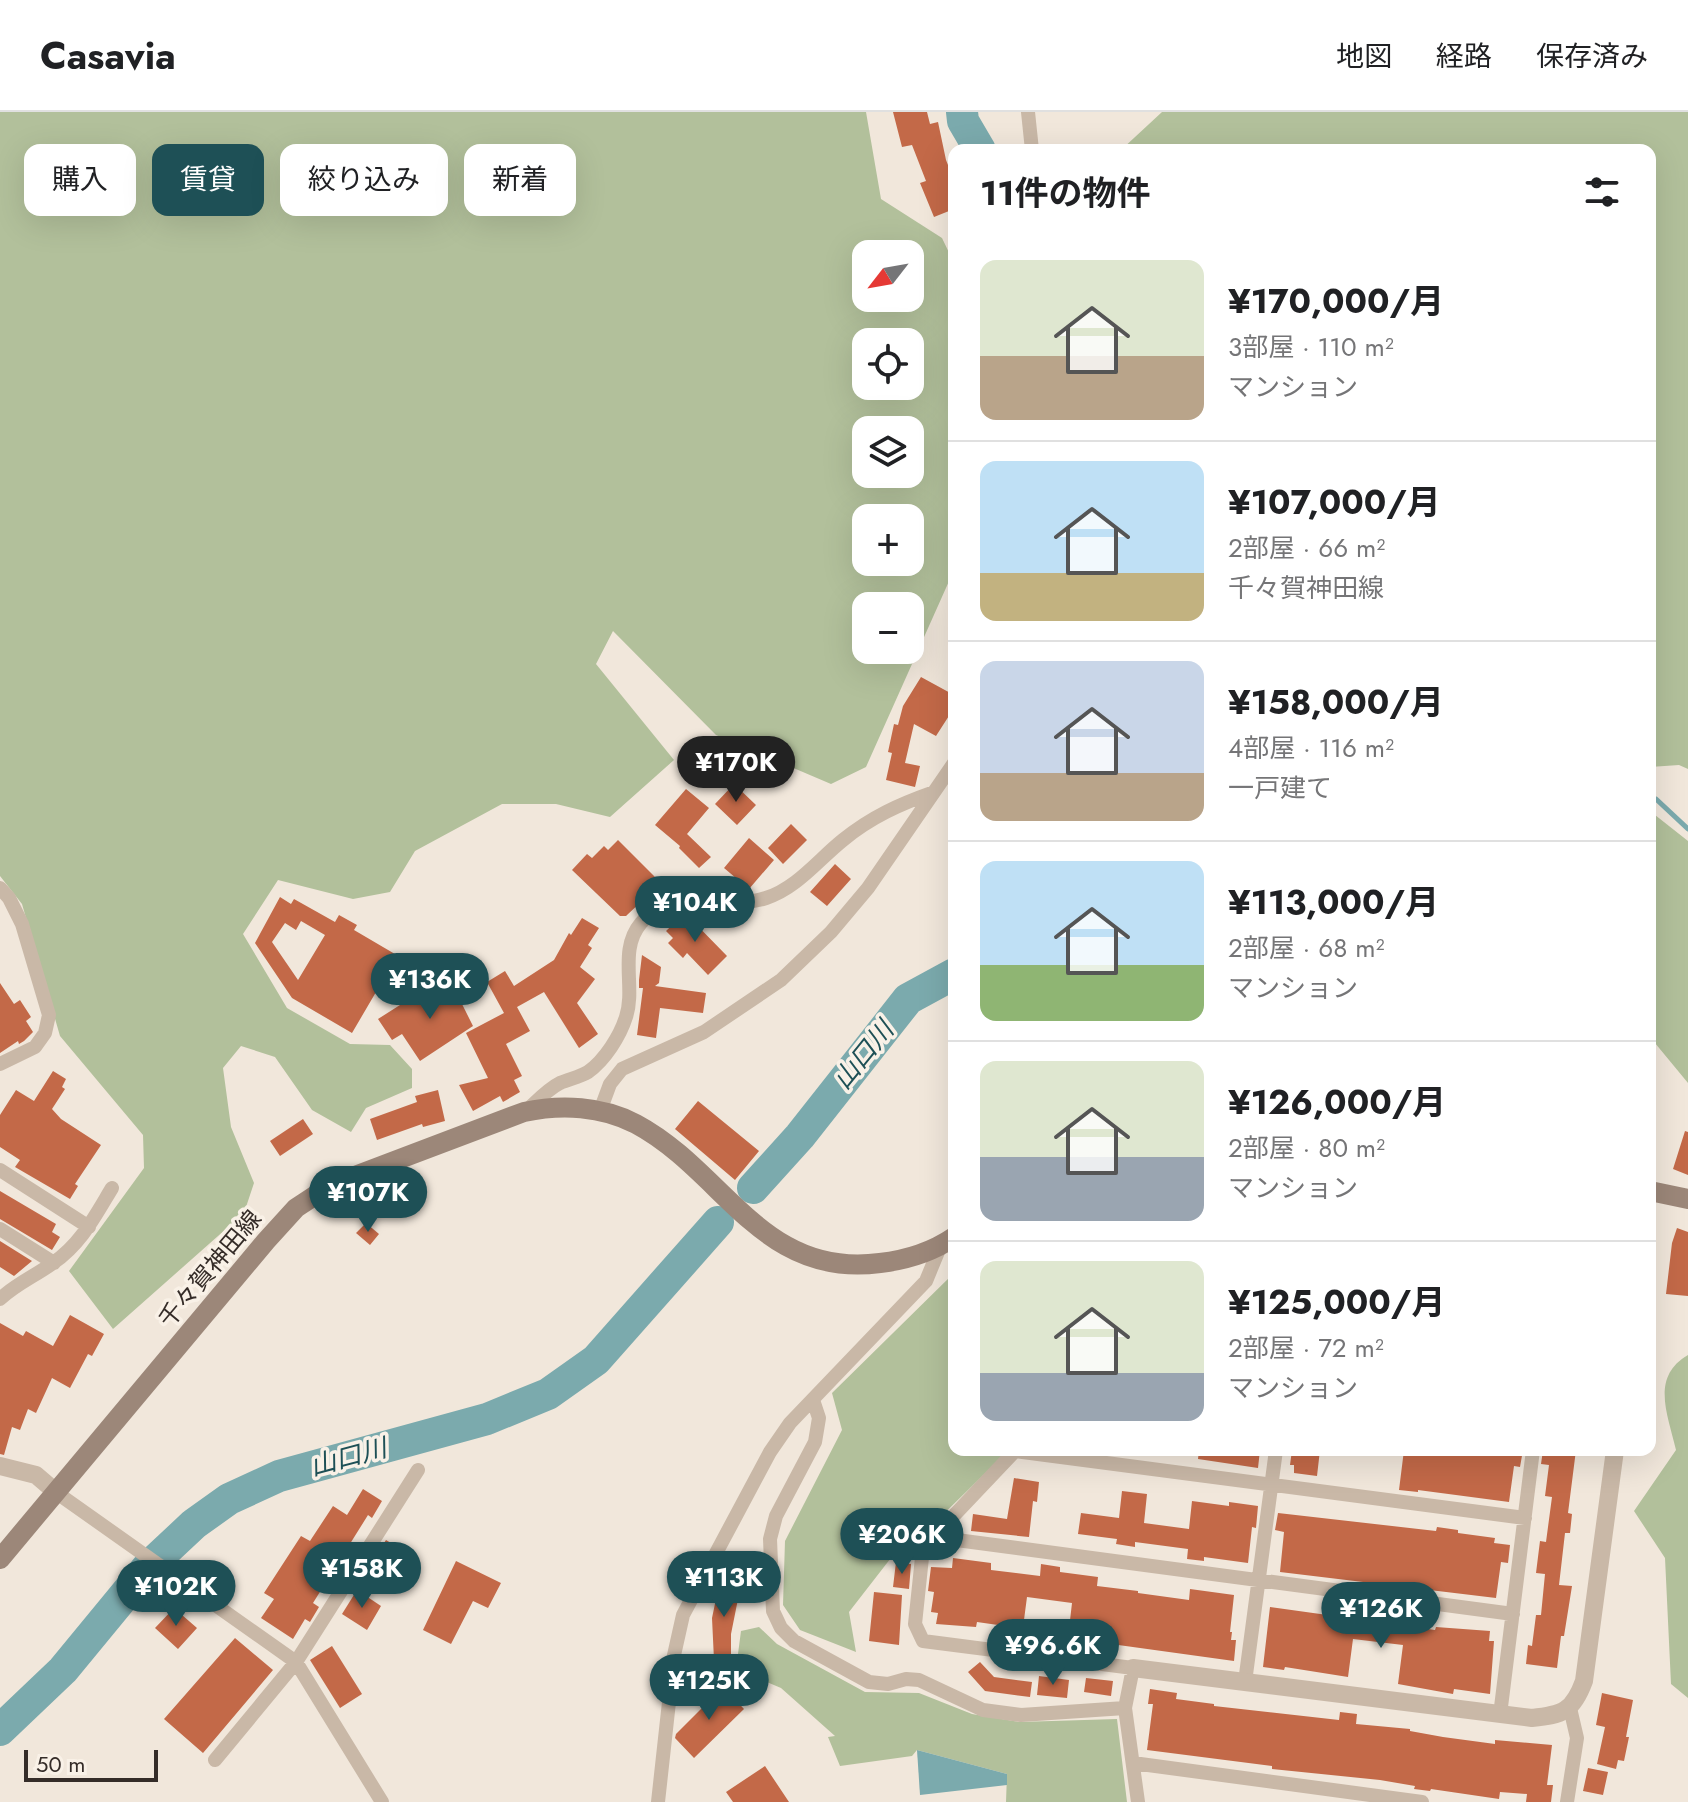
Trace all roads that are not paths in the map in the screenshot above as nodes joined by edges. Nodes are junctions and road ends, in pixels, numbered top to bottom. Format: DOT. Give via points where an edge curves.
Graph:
graph roads {
  1 [pos="1028,112"];
  2 [pos="1031,144"];
  3 [pos="948,772"];
  4 [pos="934,792"];
  5 [pos="0,888"];
  6 [pos="0,1064"];
  7 [pos="600,1111"];
  8 [pos="524,1112"];
  9 [pos="0,1170"];
  10 [pos="112,1188"];
  11 [pos="1656,1192"];
  12 [pos="1688,1199"];
  13 [pos="89,1227"];
  14 [pos="0,1229"];
  15 [pos="947,1242"];
  16 [pos="54,1263"];
  17 [pos="0,1277"];
  18 [pos="14,1286"];
  19 [pos="0,1299"];
  20 [pos="813,1400"];
  21 [pos="1009,1456"];
  22 [pos="1060,1456"];
  23 [pos="1275,1456"];
  24 [pos="1532,1456"];
  25 [pos="1614,1456"];
  26 [pos="0,1466"];
  27 [pos="418,1470"];
  28 [pos="1271,1484"];
  29 [pos="57,1493"];
  30 [pos="1525,1518"];
  31 [pos="934,1537"];
  32 [pos="0,1559"];
  33 [pos="1259,1580"];
  34 [pos="1513,1614"];
  35 [pos="296,1662"];
  36 [pos="1133,1668"];
  37 [pos="1245,1682"];
  38 [pos="1125,1708"];
  39 [pos="1570,1708"];
  40 [pos="1500,1715"];
  41 [pos="215,1760"];
  42 [pos="1133,1763"];
  43 [pos="1366,1798"];
  44 [pos="382,1802"];
  45 [pos="658,1802"];
  46 [pos="1138,1802"];
  47 [pos="1422,1802"];
  48 [pos="1567,1802"];
  1 -- 2 [label="street"];
  3 -- 4 [label="street"];
  4 -- 7 [label="street" via="868,888 781,980 704,1032 622,1069"];
  4 -- 8 [label="street" via="873,818 790,887 765,899 699,896 653,911 629,945 627,1014 606,1053 588,1072 558,1084"];
  5 -- 6 [label="street" via="22,924 49,1015 35,1047"];
  7 -- 8 [label="main road, 千々賀神田線" via="546,1107"];
  7 -- 15 [label="main road, 千々賀神田線" via="636,1124 670,1148 784,1247 857,1266 899,1261"];
  8 -- 29 [label="main road, 千々賀神田線" via="331,1185 296,1208"];
  9 -- 13 [label="street"];
  10 -- 13 [label="street"];
  11 -- 12 [label="main road"];
  13 -- 16 [label="street"];
  14 -- 16 [label="street"];
  15 -- 20 [label="street" via="926,1281"];
  16 -- 18 [label="street"];
  17 -- 18 [label="street"];
  18 -- 19 [label="street"];
  20 -- 38 [label="street" via="819,1418 815,1442 776,1516 770,1539 773,1611 794,1641 869,1682 919,1680 983,1710 1021,1715"];
  20 -- 45 [label="street" via="770,1452 683,1615 668,1682"];
  21 -- 31 [label="street"];
  22 -- 28 [label="street"];
  23 -- 28 [label="street"];
  24 -- 30 [label="street"];
  25 -- 39 [label="street" via="1584,1681"];
  26 -- 29 [label="street" via="36,1475"];
  27 -- 35 [label="street"];
  28 -- 30 [label="street"];
  28 -- 33 [label="street"];
  29 -- 32 [label="main road, 千々賀神田線"];
  29 -- 35 [label="street"];
  30 -- 34 [label="street"];
  31 -- 33 [label="street"];
  31 -- 36 [label="street" via="923,1548 915,1624 923,1641"];
  33 -- 34 [label="street"];
  33 -- 37 [label="street"];
  34 -- 40 [label="street"];
  35 -- 41 [label="street"];
  35 -- 44 [label="street"];
  36 -- 37 [label="street"];
  36 -- 38 [label="street"];
  37 -- 40 [label="street"];
  38 -- 42 [label="street"];
  39 -- 40 [label="street" via="1555,1716"];
  39 -- 48 [label="street" via="1577,1738"];
  42 -- 43 [label="street"];
  42 -- 46 [label="street"];
  43 -- 47 [label="street"];
}
